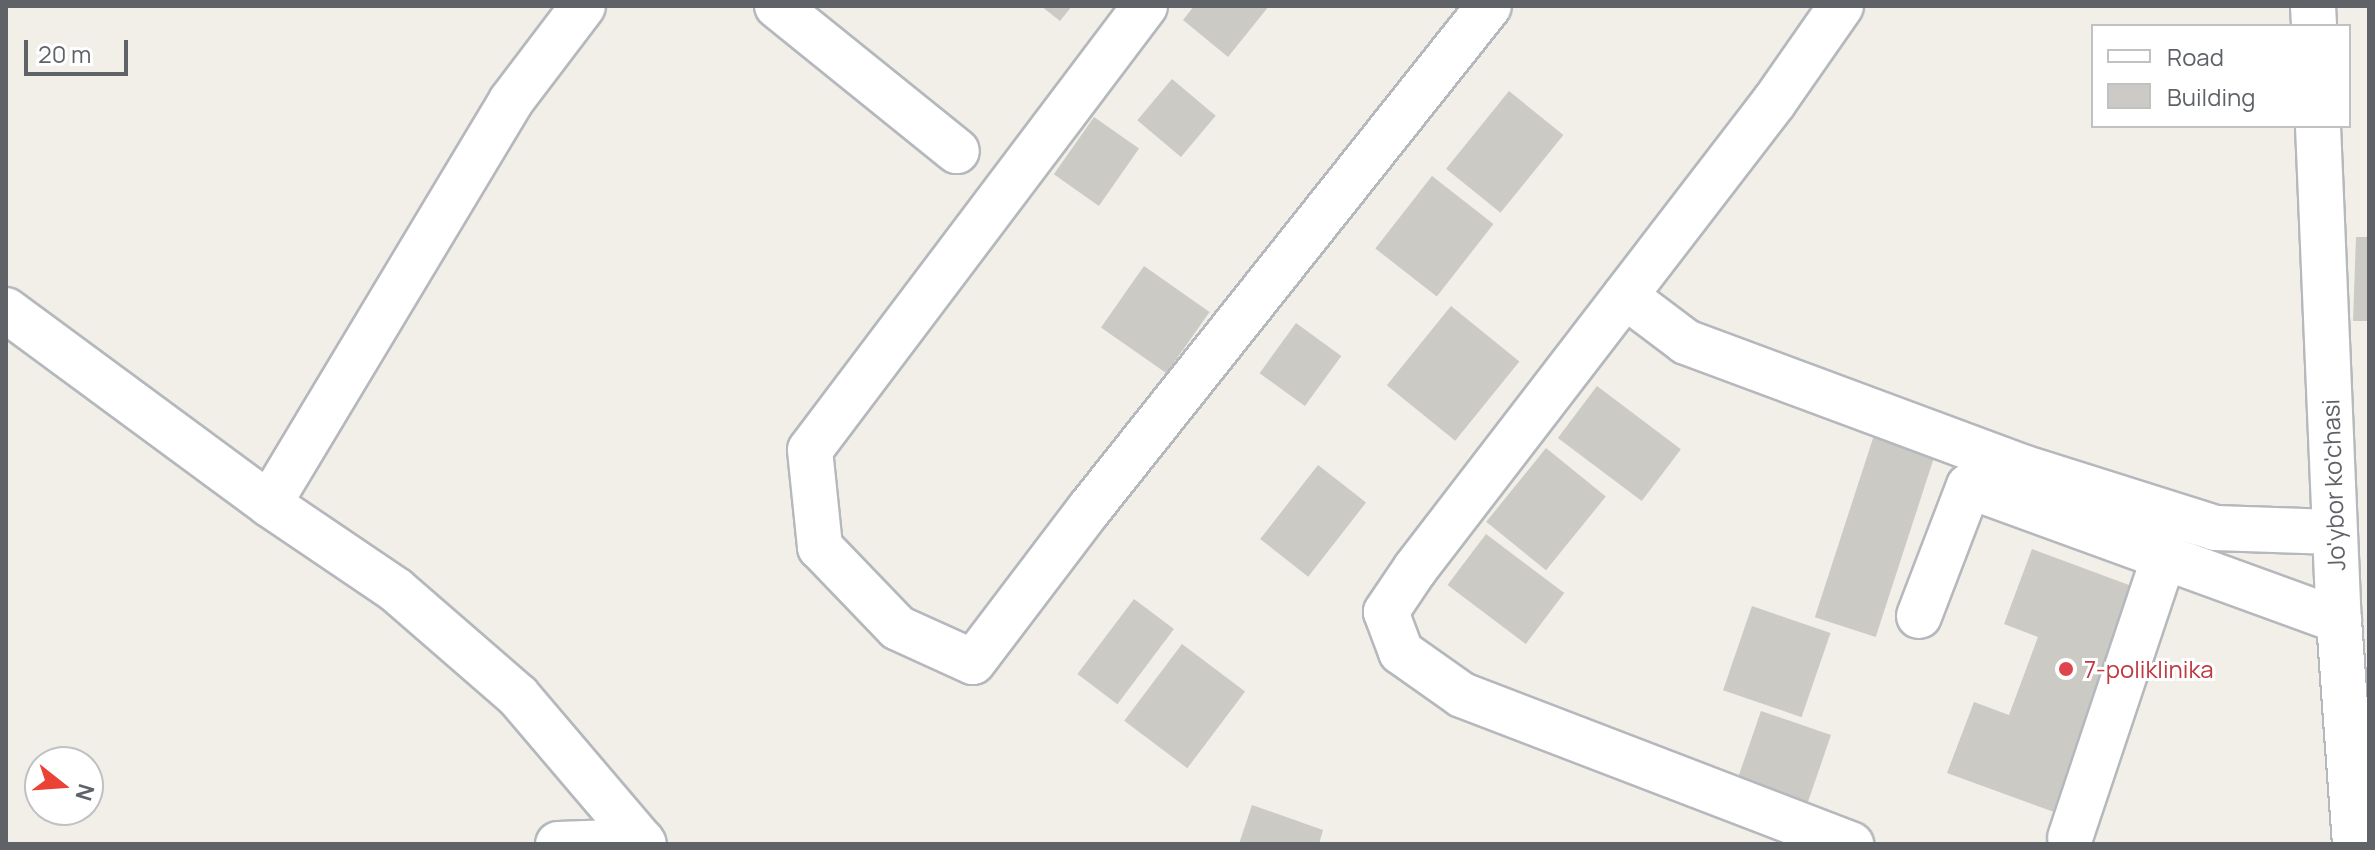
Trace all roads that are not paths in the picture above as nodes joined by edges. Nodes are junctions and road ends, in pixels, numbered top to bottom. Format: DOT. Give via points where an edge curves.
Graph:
graph roads {
  1 [pos="583,6"];
  2 [pos="777,6"];
  3 [pos="1145,6"];
  4 [pos="1489,6"];
  5 [pos="1841,6"];
  6 [pos="2318,128"];
  7 [pos="957,151"];
  8 [pos="1625,296"];
  9 [pos="6,310"];
  10 [pos="269,504"];
  11 [pos="2334,532"];
  12 [pos="2163,560"];
  13 [pos="1919,616"];
  14 [pos="2339,621"];
  15 [pos="2070,838"];
  16 [pos="643,843"];
  17 [pos="558,844"];
  18 [pos="1851,844"];
  19 [pos="2355,844"];
  1 -- 10 [label="street" via="511,101"];
  2 -- 7 [label="street"];
  3 -- 4 [label="street" via="810,450 820,547 898,628 973,662"];
  5 -- 8 [label="street"];
  6 -- 11 [label="street, Jo'ybor ko'chasi"];
  8 -- 11 [label="street" via="1686,342 2022,467 2215,528"];
  8 -- 18 [label="street" via="1386,612 1401,652 1462,695"];
  9 -- 10 [label="street"];
  10 -- 16 [label="street" via="396,590 518,696"];
  11 -- 14 [label="street, Jo'ybor ko'chasi"];
  12 -- 13 [label="street" via="1969,486"];
  12 -- 14 [label="street"];
  12 -- 15 [label="street"];
  14 -- 19 [label="street, Jo'ybor ko'chasi"];
  16 -- 17 [label="street"];
}
